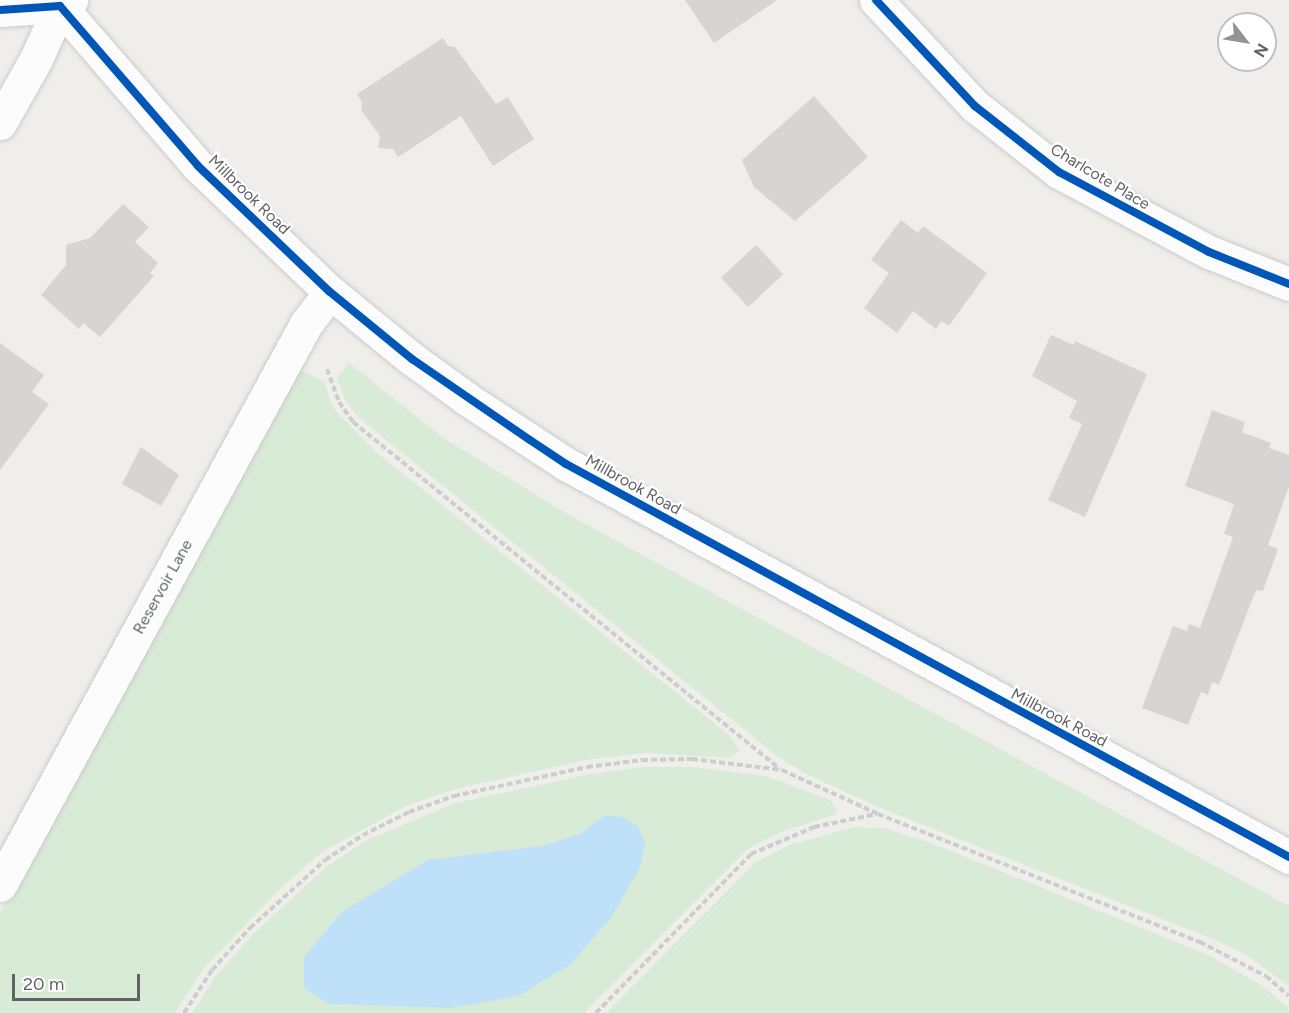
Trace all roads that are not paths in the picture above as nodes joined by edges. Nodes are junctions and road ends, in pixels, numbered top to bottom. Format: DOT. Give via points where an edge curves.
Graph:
graph roads {
  1 [pos="876,0"];
  2 [pos="65,3"];
  3 [pos="0,10"];
  4 [pos="0,123"];
  5 [pos="1289,285"];
  6 [pos="330,292"];
  7 [pos="1289,857"];
  8 [pos="0,885"];
  1 -- 5 [label="street, Charlcote Place" via="975,106 1059,172 1209,252"];
  2 -- 3 [label="street"];
  2 -- 4 [label="street"];
  2 -- 6 [label="street, Millbrook Road" via="198,166"];
  6 -- 7 [label="street, Millbrook Road" via="412,359 566,464"];
  6 -- 8 [label="street, Reservoir Lane" via="306,324"];
}
